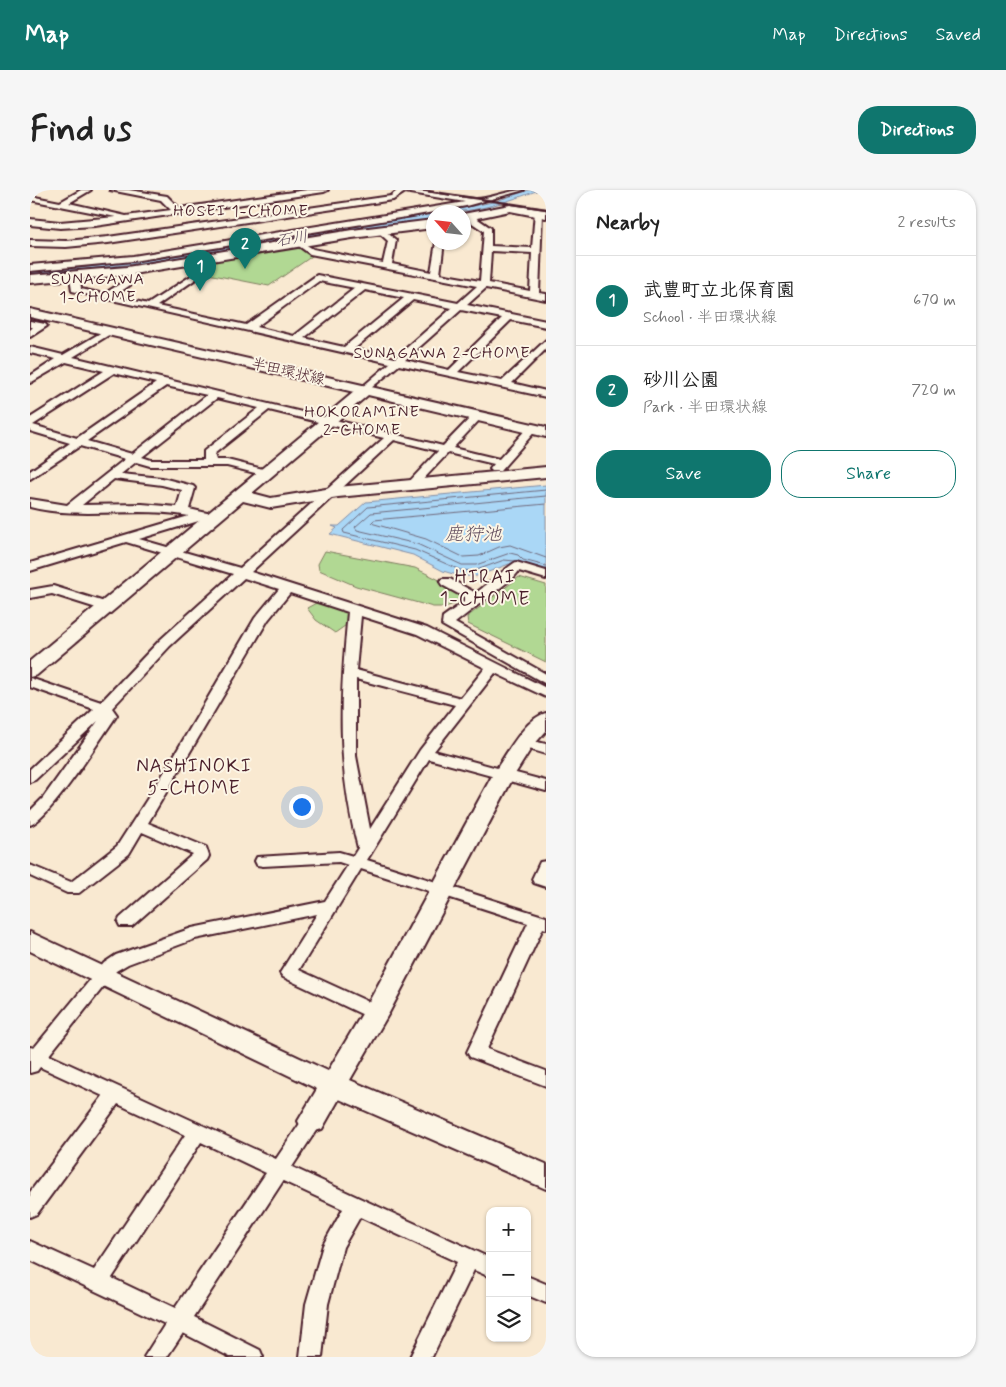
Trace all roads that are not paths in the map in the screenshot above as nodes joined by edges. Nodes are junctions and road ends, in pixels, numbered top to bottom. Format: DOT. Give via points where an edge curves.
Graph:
graph roads {
  1 [pos="87,190"];
  2 [pos="114,190"];
  3 [pos="324,190"];
  4 [pos="403,190"];
  5 [pos="407,190"];
  6 [pos="520,190"];
  7 [pos="172,191"];
  8 [pos="285,196"];
  9 [pos="158,197"];
  10 [pos="30,198"];
  11 [pos="479,201"];
  12 [pos="62,204"];
  13 [pos="177,211"];
  14 [pos="305,211"];
  15 [pos="542,213"];
  16 [pos="412,214"];
  17 [pos="471,216"];
  18 [pos="129,218"];
  19 [pos="471,220"];
  20 [pos="30,222"];
  21 [pos="426,223"];
  22 [pos="426,225"];
  23 [pos="324,226"];
  24 [pos="380,230"];
  25 [pos="164,243"];
  26 [pos="300,244"];
  27 [pos="32,245"];
  28 [pos="487,248"];
  29 [pos="439,250"];
  30 [pos="537,251"];
  31 [pos="187,262"];
  32 [pos="387,266"];
  33 [pos="30,268"];
  34 [pos="127,271"];
  35 [pos="435,275"];
  36 [pos="75,277"];
  37 [pos="30,279"];
  38 [pos="484,285"];
  39 [pos="363,287"];
  40 [pos="534,294"];
  41 [pos="411,296"];
  42 [pos="106,297"];
  43 [pos="546,297"];
  44 [pos="460,306"];
  45 [pos="149,307"];
  46 [pos="30,308"];
  47 [pos="30,313"];
  48 [pos="510,316"];
  49 [pos="30,324"];
  50 [pos="544,326"];
  51 [pos="247,328"];
  52 [pos="110,331"];
  53 [pos="30,334"];
  54 [pos="296,339"];
  55 [pos="546,343"];
  56 [pos="30,350"];
  57 [pos="346,350"];
  58 [pos="533,356"];
  59 [pos="65,358"];
  60 [pos="546,358"];
  61 [pos="398,362"];
  62 [pos="112,370"];
  63 [pos="451,373"];
  64 [pos="30,380"];
  65 [pos="163,382"];
  66 [pos="504,385"];
  67 [pos="368,388"];
  68 [pos="546,394"];
  69 [pos="214,395"];
  70 [pos="268,408"];
  71 [pos="478,416"];
  72 [pos="328,422"];
  73 [pos="30,423"];
  74 [pos="30,428"];
  75 [pos="542,429"];
  76 [pos="391,437"];
  77 [pos="80,442"];
  78 [pos="445,450"];
  79 [pos="132,458"];
  80 [pos="211,463"];
  81 [pos="502,463"];
  82 [pos="267,472"];
  83 [pos="546,472"];
  84 [pos="111,475"];
  85 [pos="30,476"];
  86 [pos="489,478"];
  87 [pos="412,485"];
  88 [pos="330,494"];
  89 [pos="241,495"];
  90 [pos="30,502"];
  91 [pos="30,507"];
  92 [pos="44,507"];
  93 [pos="68,510"];
  94 [pos="182,511"];
  95 [pos="207,517"];
  96 [pos="124,538"];
  97 [pos="171,552"];
  98 [pos="30,566"];
  99 [pos="512,572"];
  100 [pos="242,573"];
  101 [pos="546,575"];
  102 [pos="546,581"];
  103 [pos="446,582"];
  104 [pos="286,588"];
  105 [pos="30,594"];
  106 [pos="475,601"];
  107 [pos="106,606"];
  108 [pos="355,610"];
  109 [pos="493,667"];
  110 [pos="30,671"];
  111 [pos="350,673"];
  112 [pos="546,680"];
  113 [pos="30,682"];
  114 [pos="546,693"];
  115 [pos="463,703"];
  116 [pos="104,708"];
  117 [pos="546,719"];
  118 [pos="535,746"];
  119 [pos="425,753"];
  120 [pos="504,774"];
  121 [pos="30,777"];
  122 [pos="546,786"];
  123 [pos="30,820"];
  124 [pos="139,825"];
  125 [pos="366,847"];
  126 [pos="263,861"];
  127 [pos="357,862"];
  128 [pos="546,866"];
  129 [pos="30,870"];
  130 [pos="546,881"];
  131 [pos="442,888"];
  132 [pos="329,906"];
  133 [pos="126,922"];
  134 [pos="542,922"];
  135 [pos="30,942"];
  136 [pos="102,977"];
  137 [pos="376,1012"];
  138 [pos="32,1059"];
  139 [pos="546,1079"];
  140 [pos="334,1085"];
  141 [pos="114,1094"];
  142 [pos="312,1121"];
  143 [pos="197,1133"];
  144 [pos="280,1171"];
  145 [pos="546,1177"];
  146 [pos="355,1206"];
  147 [pos="30,1208"];
  148 [pos="30,1250"];
  149 [pos="469,1258"];
  150 [pos="486,1266"];
  151 [pos="98,1281"];
  152 [pos="531,1287"];
  153 [pos="546,1294"];
  154 [pos="179,1320"];
  155 [pos="155,1357"];
  156 [pos="252,1357"];
  157 [pos="311,1357"];
  158 [pos="421,1357"];
  1 -- 12 [label="street"];
  2 -- 9 [label="street"];
  3 -- 8 [label="street"];
  4 -- 14 [label="street" via="393,198"];
  5 -- 11 [label="street"];
  6 -- 11 [label="street"];
  7 -- 9 [label="street"];
  8 -- 13 [label="street" via="235,199"];
  8 -- 14 [label="street"];
  9 -- 13 [label="street" via="164,198"];
  10 -- 12 [label="street"];
  11 -- 16 [label="street"];
  12 -- 18 [label="street"];
  13 -- 18 [label="street"];
  14 -- 23 [label="street"];
  14 -- 25 [label="street"];
  15 -- 17 [label="street" via="510,208"];
  15 -- 30 [label="street"];
  16 -- 21 [label="street"];
  16 -- 23 [label="street"];
  18 -- 20 [label="street" via="77,224"];
  18 -- 25 [label="street"];
  19 -- 28 [label="street" via="488,230"];
  22 -- 24 [label="street"];
  23 -- 25 [label="street"];
  24 -- 26 [label="street"];
  24 -- 32 [label="street" via="392,240"];
  25 -- 27 [label="street"];
  25 -- 33 [label="street"];
  26 -- 31 [label="street"];
  26 -- 32 [label="street" via="310,251"];
  28 -- 30 [label="street"];
  28 -- 38 [label="street"];
  29 -- 35 [label="street"];
  30 -- 40 [label="street"];
  31 -- 34 [label="street"];
  31 -- 45 [label="street" via="199,274"];
  32 -- 35 [label="street"];
  34 -- 36 [label="street"];
  34 -- 42 [label="street" via="134,279"];
  35 -- 38 [label="street"];
  36 -- 37 [label="street"];
  36 -- 42 [label="street" via="77,291"];
  38 -- 40 [label="street"];
  38 -- 44 [label="street"];
  39 -- 41 [label="street"];
  39 -- 51 [label="street" via="317,278"];
  39 -- 54 [label="street"];
  40 -- 43 [label="street"];
  41 -- 44 [label="street"];
  41 -- 57 [label="street"];
  42 -- 45 [label="street"];
  44 -- 48 [label="street"];
  44 -- 61 [label="street"];
  45 -- 51 [label="street"];
  46 -- 67 [label="street, 半田環状線"];
  47 -- 52 [label="street, 半田環状線"];
  48 -- 50 [label="street"];
  48 -- 63 [label="street"];
  49 -- 53 [label="street" via="42,326"];
  51 -- 54 [label="street"];
  52 -- 59 [label="street"];
  52 -- 67 [label="street, 半田環状線"];
  54 -- 57 [label="street"];
  55 -- 58 [label="street"];
  56 -- 59 [label="street"];
  57 -- 61 [label="street"];
  58 -- 60 [label="street"];
  58 -- 66 [label="street"];
  59 -- 62 [label="street"];
  59 -- 64 [label="street"];
  61 -- 63 [label="street"];
  61 -- 67 [label="street"];
  62 -- 65 [label="street"];
  62 -- 73 [label="street"];
  63 -- 66 [label="street"];
  65 -- 69 [label="street"];
  65 -- 77 [label="street"];
  66 -- 68 [label="street"];
  67 -- 71 [label="street, 半田環状線"];
  67 -- 72 [label="street"];
  67 -- 75 [label="street, 半田環状線"];
  69 -- 70 [label="street"];
  69 -- 79 [label="street"];
  70 -- 72 [label="street"];
  70 -- 80 [label="street" via="208,453"];
  71 -- 75 [label="street, 半田環状線"];
  71 -- 78 [label="street"];
  72 -- 76 [label="street"];
  72 -- 82 [label="street"];
  74 -- 77 [label="street"];
  75 -- 81 [label="street"];
  76 -- 78 [label="street"];
  76 -- 88 [label="street"];
  77 -- 79 [label="street"];
  77 -- 85 [label="street"];
  78 -- 81 [label="street"];
  78 -- 87 [label="street"];
  79 -- 80 [label="street" via="150,463"];
  79 -- 84 [label="street"];
  80 -- 82 [label="street" via="227,463"];
  81 -- 86 [label="street"];
  82 -- 89 [label="street"];
  83 -- 86 [label="street"];
  84 -- 93 [label="street"];
  84 -- 94 [label="street" via="158,480 189,488"];
  86 -- 87 [label="street"];
  87 -- 88 [label="street"];
  88 -- 89 [label="street" via="271,503"];
  88 -- 100 [label="street"];
  89 -- 95 [label="street"];
  90 -- 92 [label="street"];
  91 -- 92 [label="street"];
  92 -- 93 [label="street"];
  93 -- 94 [label="street"];
  94 -- 95 [label="street"];
  95 -- 96 [label="street"];
  95 -- 97 [label="street"];
  96 -- 97 [label="street"];
  96 -- 98 [label="street"];
  97 -- 100 [label="street"];
  97 -- 107 [label="street"];
  99 -- 101 [label="street" via="516,566"];
  99 -- 102 [label="street"];
  99 -- 106 [label="street"];
  100 -- 104 [label="street"];
  100 -- 116 [label="street" via="165,643"];
  103 -- 106 [label="street" via="466,592 469,600"];
  104 -- 108 [label="street"];
  104 -- 124 [label="street" via="262,618"];
  105 -- 107 [label="street" via="53,590"];
  106 -- 112 [label="street" via="448,620 450,625"];
  107 -- 110 [label="street"];
  108 -- 109 [label="street" via="422,631"];
  108 -- 111 [label="street"];
  109 -- 114 [label="street"];
  109 -- 115 [label="street"];
  111 -- 115 [label="street"];
  111 -- 125 [label="street" via="349,756"];
  113 -- 116 [label="street"];
  115 -- 119 [label="street"];
  116 -- 121 [label="street"];
  116 -- 123 [label="street" via="110,715 48,801"];
  117 -- 118 [label="street"];
  118 -- 120 [label="street"];
  119 -- 120 [label="street"];
  119 -- 125 [label="street"];
  120 -- 122 [label="street"];
  120 -- 131 [label="street"];
  124 -- 129 [label="street" via="123,850 73,889"];
  124 -- 133 [label="street" via="200,851 201,856"];
  125 -- 127 [label="street"];
  126 -- 127 [label="street" via="330,856"];
  127 -- 131 [label="street"];
  127 -- 132 [label="street"];
  128 -- 130 [label="street" via="540,879"];
  131 -- 134 [label="street"];
  131 -- 137 [label="street"];
  132 -- 136 [label="street" via="192,934 122,959"];
  132 -- 137 [label="street" via="289,973"];
  134 -- 139 [label="street" via="476,1052"];
  135 -- 136 [label="street"];
  136 -- 138 [label="street"];
  136 -- 140 [label="street"];
  137 -- 140 [label="street"];
  138 -- 141 [label="street"];
  140 -- 142 [label="street"];
  140 -- 145 [label="street"];
  141 -- 143 [label="street"];
  141 -- 147 [label="street"];
  142 -- 144 [label="street"];
  143 -- 144 [label="street"];
  143 -- 151 [label="street"];
  144 -- 146 [label="street"];
  144 -- 154 [label="street"];
  146 -- 149 [label="street"];
  146 -- 157 [label="street" via="333,1245 318,1304"];
  148 -- 151 [label="street"];
  149 -- 150 [label="street"];
  149 -- 158 [label="street"];
  151 -- 154 [label="street"];
  152 -- 153 [label="street"];
  154 -- 155 [label="street"];
  154 -- 156 [label="street"];
}
